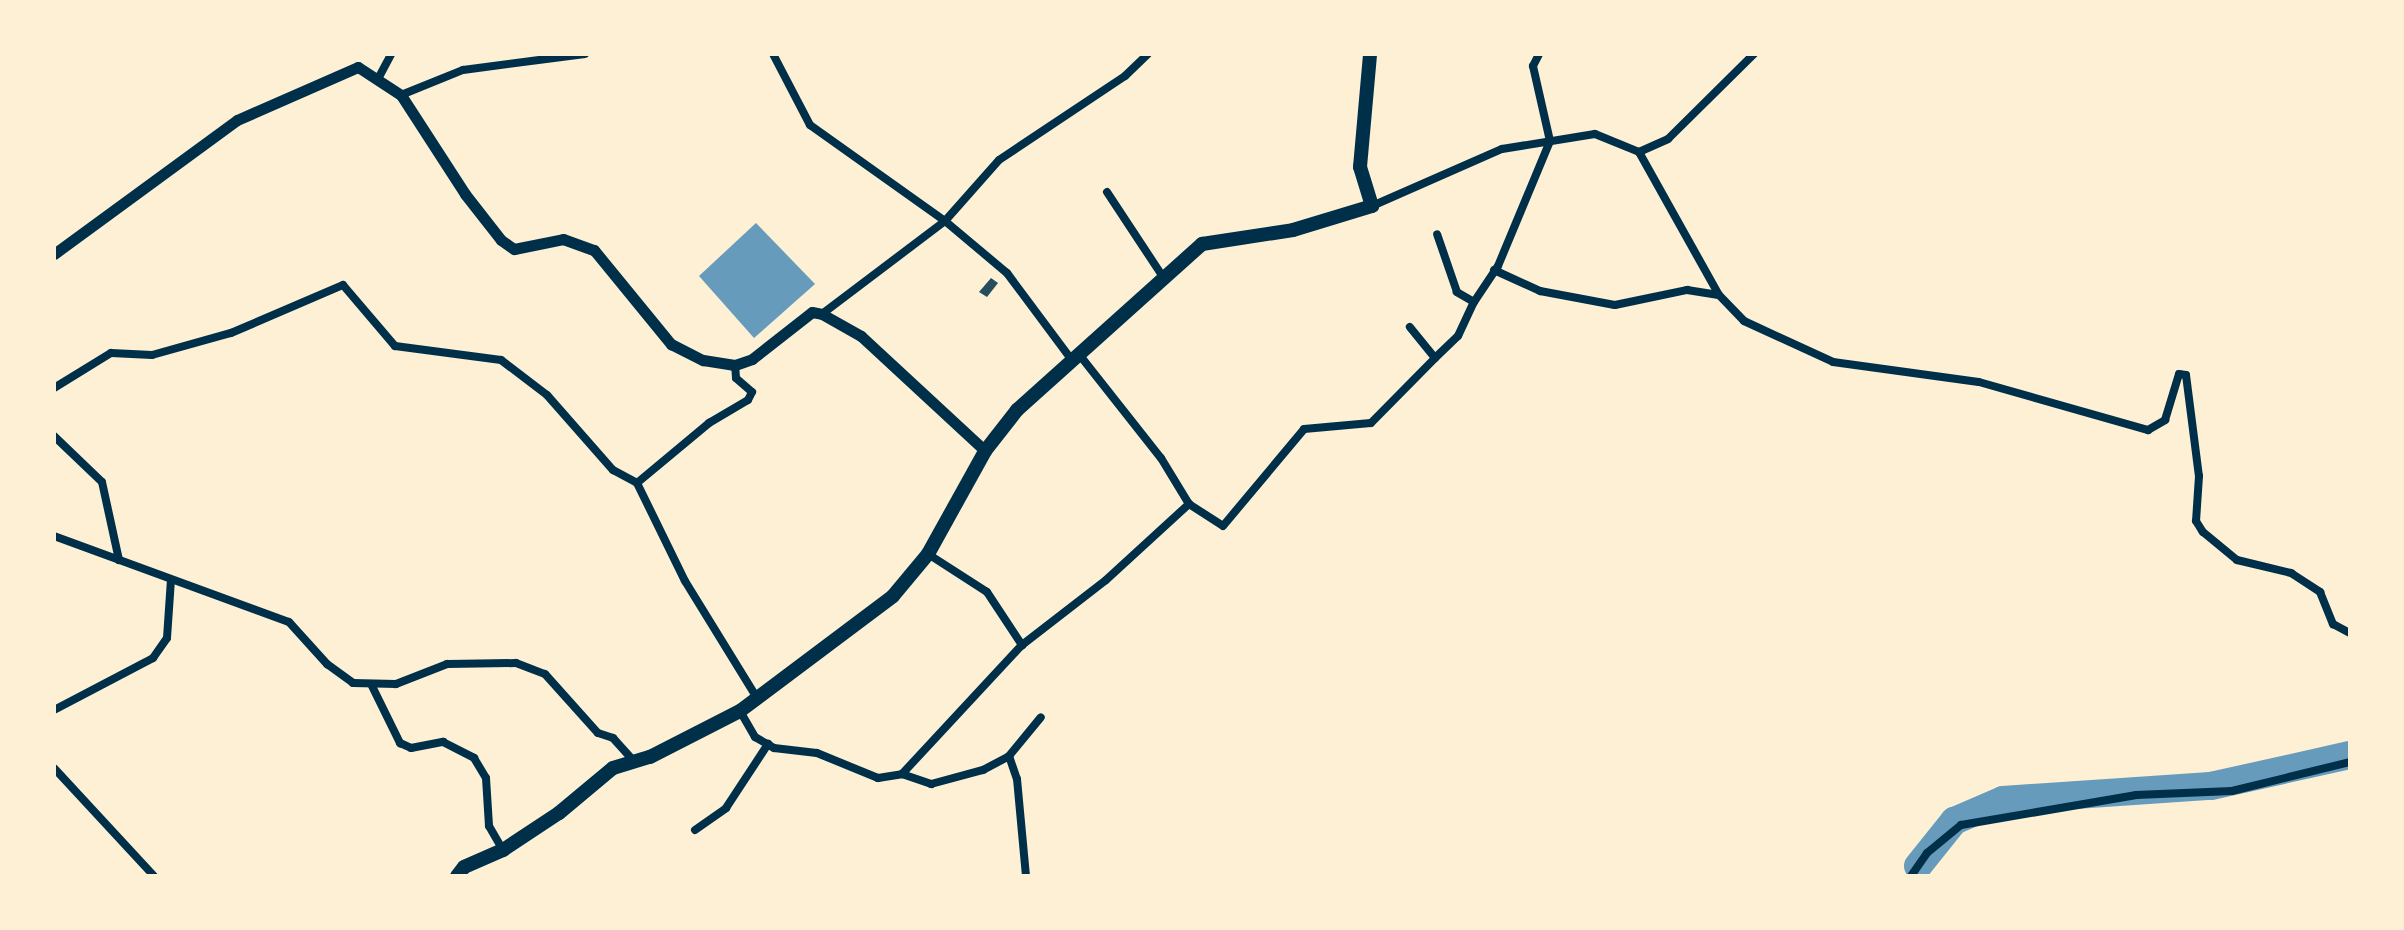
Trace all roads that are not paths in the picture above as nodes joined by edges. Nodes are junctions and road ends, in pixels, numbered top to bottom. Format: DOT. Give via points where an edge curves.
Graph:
graph roads {
  1 [pos="391,54"];
  2 [pos="585,54"];
  3 [pos="773,54"];
  4 [pos="1148,54"];
  5 [pos="1370,54"];
  6 [pos="1539,54"];
  7 [pos="1754,54"];
  8 [pos="359,60"];
  9 [pos="379,77"];
  10 [pos="401,95"];
  11 [pos="1550,141"];
  12 [pos="1639,152"];
  13 [pos="1107,192"];
  14 [pos="1372,206"];
  15 [pos="945,221"];
  16 [pos="1437,234"];
  17 [pos="54,254"];
  18 [pos="1494,270"];
  19 [pos="1163,277"];
  20 [pos="1719,295"];
  21 [pos="1474,302"];
  22 [pos="822,314"];
  23 [pos="1410,327"];
  24 [pos="1074,356"];
  25 [pos="1435,358"];
  26 [pos="735,365"];
  27 [pos="54,388"];
  28 [pos="54,436"];
  29 [pos="985,451"];
  30 [pos="637,483"];
  31 [pos="1189,504"];
  32 [pos="54,536"];
  33 [pos="928,554"];
  34 [pos="119,560"];
  35 [pos="171,580"];
  36 [pos="2350,633"];
  37 [pos="1022,645"];
  38 [pos="372,686"];
  39 [pos="757,698"];
  40 [pos="54,710"];
  41 [pos="740,711"];
  42 [pos="1041,717"];
  43 [pos="768,744"];
  44 [pos="1009,756"];
  45 [pos="633,760"];
  46 [pos="2350,762"];
  47 [pos="54,768"];
  48 [pos="902,774"];
  49 [pos="695,830"];
  50 [pos="503,850"];
  51 [pos="154,876"];
  52 [pos="457,876"];
  53 [pos="1026,876"];
  54 [pos="1911,876"];
  1 -- 9 [label="street"];
  2 -- 10 [label="street" via="463,70"];
  3 -- 15 [label="street" via="810,125"];
  4 -- 15 [label="street" via="1125,76 999,160"];
  5 -- 14 [label="main road" via="1360,167"];
  6 -- 11 [label="street" via="1533,66"];
  7 -- 12 [label="street" via="1668,139"];
  8 -- 9 [label="street"];
  8 -- 17 [label="street" via="237,120"];
  9 -- 10 [label="street"];
  10 -- 26 [label="street" via="501,240 514,249 563,239 594,250 671,344 703,360"];
  11 -- 12 [label="street" via="1595,134"];
  11 -- 14 [label="street" via="1502,149"];
  11 -- 18 [label="street"];
  12 -- 20 [label="street"];
  13 -- 19 [label="street"];
  14 -- 19 [label="main road" via="1293,230 1202,244"];
  15 -- 22 [label="street"];
  15 -- 24 [label="street" via="1007,273"];
  16 -- 21 [label="street" via="1457,292"];
  18 -- 20 [label="street" via="1540,291 1615,305 1687,290"];
  18 -- 21 [label="street"];
  19 -- 24 [label="main road"];
  20 -- 36 [label="street" via="1744,321 1833,362 1979,382 2148,430 2165,420 2179,374 2186,375 2199,476 2196,521 2237,560 2291,573 2320,592 2333,624"];
  21 -- 25 [label="street" via="1458,336"];
  22 -- 26 [label="street" via="812,312 752,359"];
  22 -- 29 [label="street" via="861,336"];
  23 -- 25 [label="street"];
  24 -- 29 [label="main road" via="1017,410"];
  24 -- 31 [label="street" via="1161,458"];
  25 -- 31 [label="street" via="1371,423 1304,429 1223,526"];
  26 -- 30 [label="street" via="736,378 752,392 748,400 709,423"];
  27 -- 30 [label="street" via="111,353 152,355 231,333 343,285 395,346 501,360 547,395 613,470"];
  28 -- 34 [label="street" via="102,482"];
  29 -- 33 [label="main road"];
  30 -- 39 [label="street" via="685,581"];
  31 -- 37 [label="street" via="1106,580"];
  32 -- 34 [label="street"];
  33 -- 37 [label="street" via="987,592"];
  33 -- 39 [label="main road" via="893,596"];
  34 -- 35 [label="street"];
  35 -- 38 [label="street" via="289,622 343,677"];
  35 -- 40 [label="street" via="167,638 153,658"];
  37 -- 48 [label="street"];
  38 -- 45 [label="street" via="396,684 447,664 516,663 545,674 598,733 613,738"];
  38 -- 50 [label="street" via="400,743 411,748 443,742 474,758 486,778 489,826"];
  39 -- 41 [label="main road"];
  41 -- 43 [label="street" via="755,737"];
  41 -- 45 [label="main road" via="650,757"];
  42 -- 44 [label="street"];
  43 -- 48 [label="street" via="817,753 878,778"];
  43 -- 49 [label="street" via="726,808"];
  44 -- 48 [label="street" via="983,770 931,784"];
  44 -- 53 [label="street" via="1017,779"];
  45 -- 50 [label="main road" via="613,768"];
  46 -- 54 [label="street" via="2232,791 2136,795 1961,825 1927,853"];
  47 -- 51 [label="street"];
  50 -- 52 [label="main road" via="464,867"];
}
